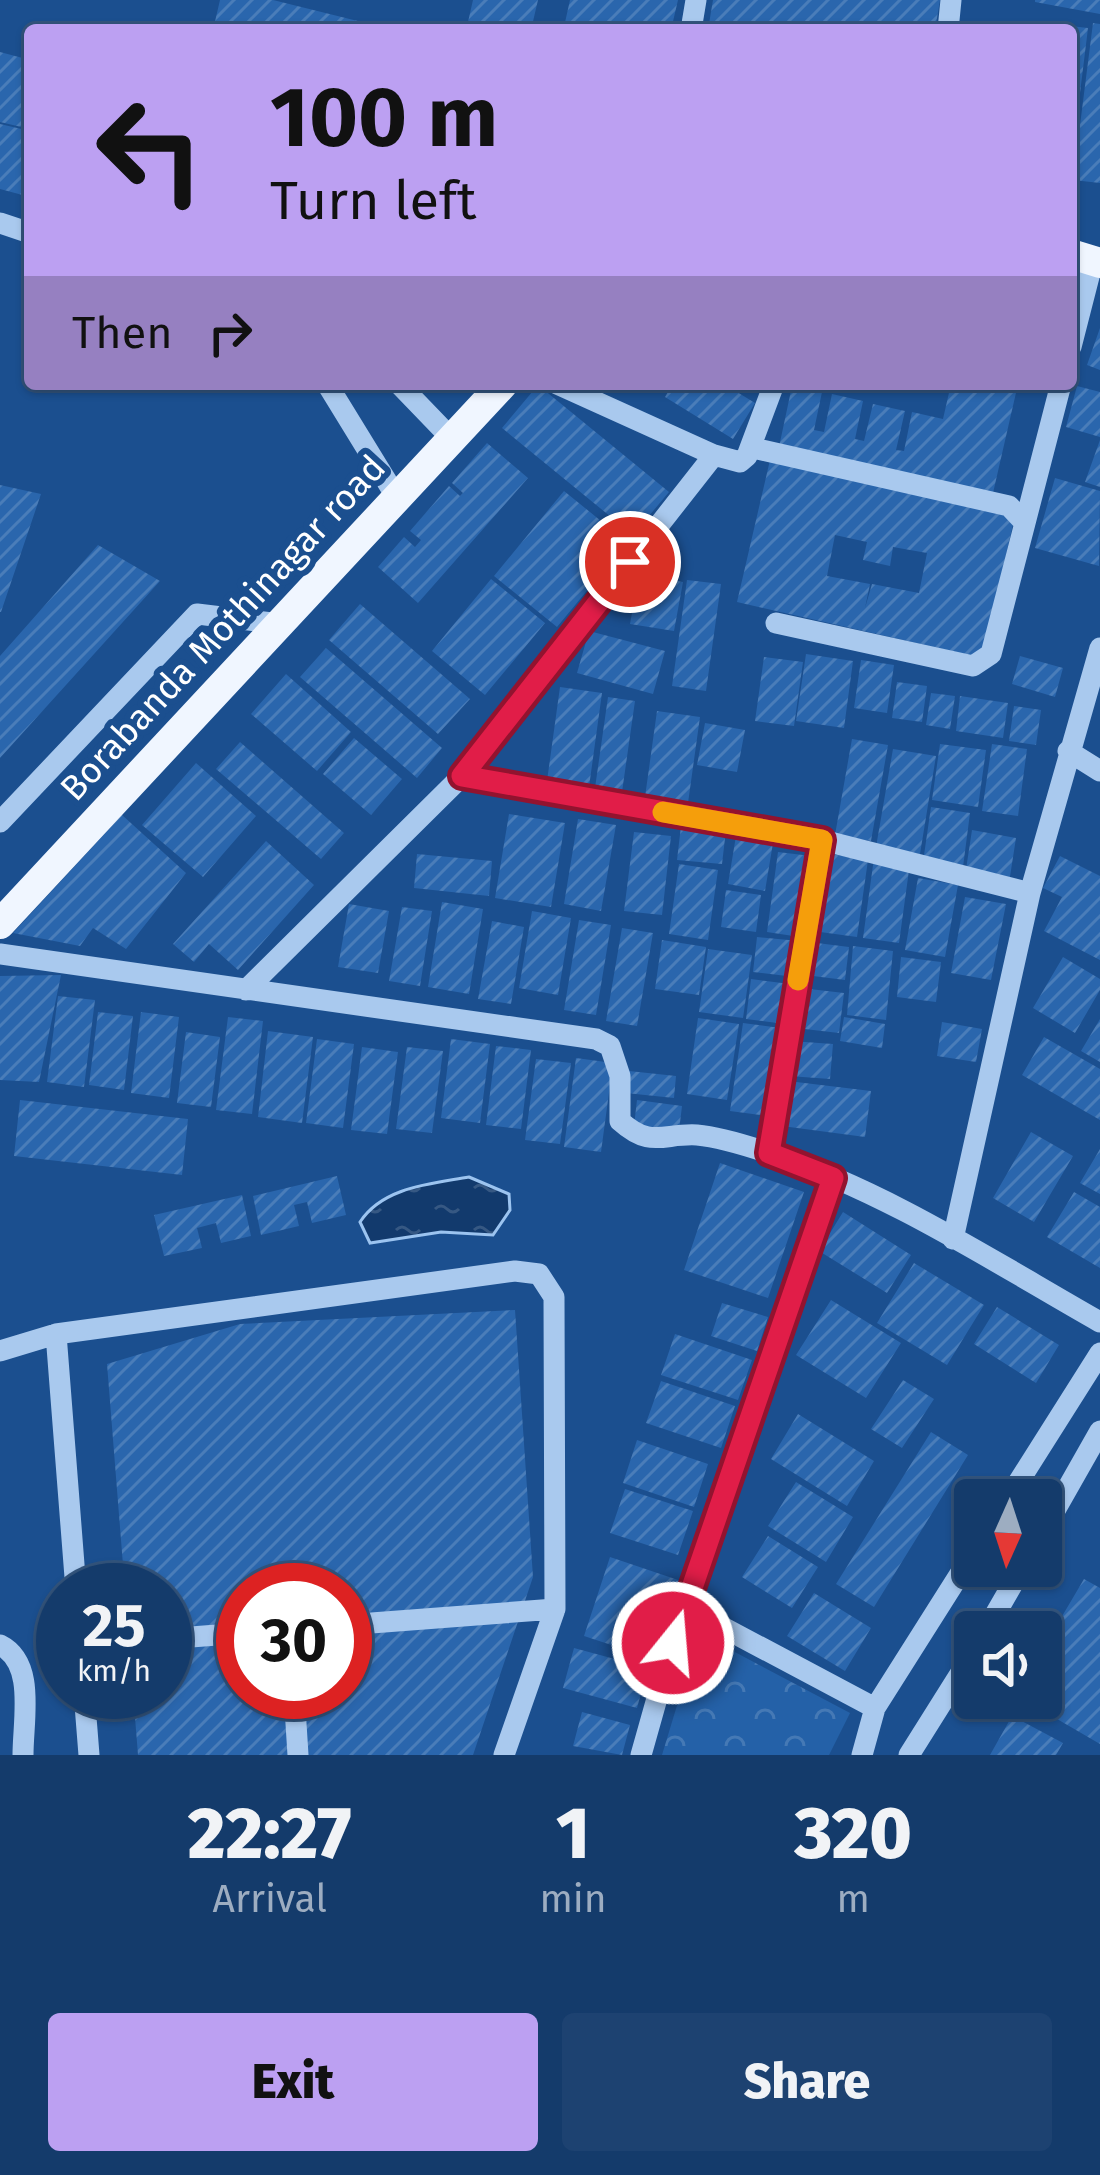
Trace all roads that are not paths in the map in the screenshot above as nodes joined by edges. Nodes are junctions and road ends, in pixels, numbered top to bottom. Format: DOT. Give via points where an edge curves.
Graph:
graph roads {
  1 [pos="1088,259"];
  2 [pos="1077,315"];
  3 [pos="331,390"];
  4 [pos="405,390"];
  5 [pos="497,390"];
  6 [pos="570,390"];
  7 [pos="772,390"];
  8 [pos="1059,390"];
  9 [pos="452,439"];
  10 [pos="753,448"];
  11 [pos="714,455"];
  12 [pos="397,498"];
  13 [pos="1025,523"];
  14 [pos="776,622"];
  15 [pos="280,623"];
  16 [pos="1100,648"];
  17 [pos="1068,751"];
  18 [pos="1100,771"];
  19 [pos="462,776"];
  20 [pos="0,822"];
  21 [pos="822,840"];
  22 [pos="1030,893"];
  23 [pos="0,924"];
  24 [pos="0,954"];
  25 [pos="246,990"];
  26 [pos="769,1153"];
  27 [pos="833,1178"];
  28 [pos="953,1239"];
  29 [pos="1100,1322"];
  30 [pos="48,1337"];
  31 [pos="0,1351"];
  32 [pos="1100,1353"];
  33 [pos="1100,1431"];
  34 [pos="1019,1479"];
  35 [pos="1062,1497"];
  36 [pos="73,1563"];
  37 [pos="954,1583"];
  38 [pos="683,1606"];
  39 [pos="555,1609"];
  40 [pos="372,1623"];
  41 [pos="0,1645"];
  42 [pos="954,1683"];
  43 [pos="875,1708"];
  44 [pos="86,1719"];
  45 [pos="296,1719"];
  46 [pos="23,1755"];
  47 [pos="89,1755"];
  48 [pos="298,1755"];
  49 [pos="504,1755"];
  50 [pos="641,1755"];
  51 [pos="862,1755"];
  52 [pos="909,1755"];
  1 -- 2 [label="street"];
  3 -- 12 [label="street"];
  4 -- 9 [label="street"];
  5 -- 9 [label="main road, Borabanda Mothinagar road"];
  6 -- 11 [label="street"];
  7 -- 10 [label="street"];
  8 -- 13 [label="street"];
  9 -- 12 [label="main road, Borabanda Mothinagar road"];
  10 -- 11 [label="street" via="740,462"];
  10 -- 13 [label="street" via="1009,506"];
  11 -- 19 [label="street"];
  12 -- 15 [label="main road, Borabanda Mothinagar road"];
  13 -- 14 [label="street" via="991,654 973,666"];
  15 -- 20 [label="street" via="197,614"];
  15 -- 23 [label="main road, Borabanda Mothinagar road"];
  16 -- 17 [label="street"];
  17 -- 18 [label="street"];
  17 -- 22 [label="street"];
  19 -- 21 [label="street"];
  19 -- 25 [label="street"];
  21 -- 22 [label="street"];
  21 -- 26 [label="street"];
  22 -- 28 [label="street"];
  24 -- 25 [label="street"];
  25 -- 26 [label="street" via="596,1039 610,1046 620,1121 636,1136 695,1135"];
  26 -- 27 [label="street"];
  27 -- 28 [label="street"];
  27 -- 38 [label="street"];
  28 -- 29 [label="street"];
  30 -- 31 [label="street"];
  30 -- 36 [label="street"];
  30 -- 39 [label="street" via="515,1271 539,1274 554,1297"];
  32 -- 34 [label="street"];
  33 -- 35 [label="street"];
  37 -- 43 [label="street"];
  38 -- 43 [label="street"];
  38 -- 50 [label="street"];
  39 -- 40 [label="street"];
  39 -- 49 [label="street"];
  41 -- 46 [label="street" via="23,1667"];
  42 -- 52 [label="street"];
  43 -- 51 [label="street"];
  44 -- 47 [label="street"];
  45 -- 48 [label="street"];
}
